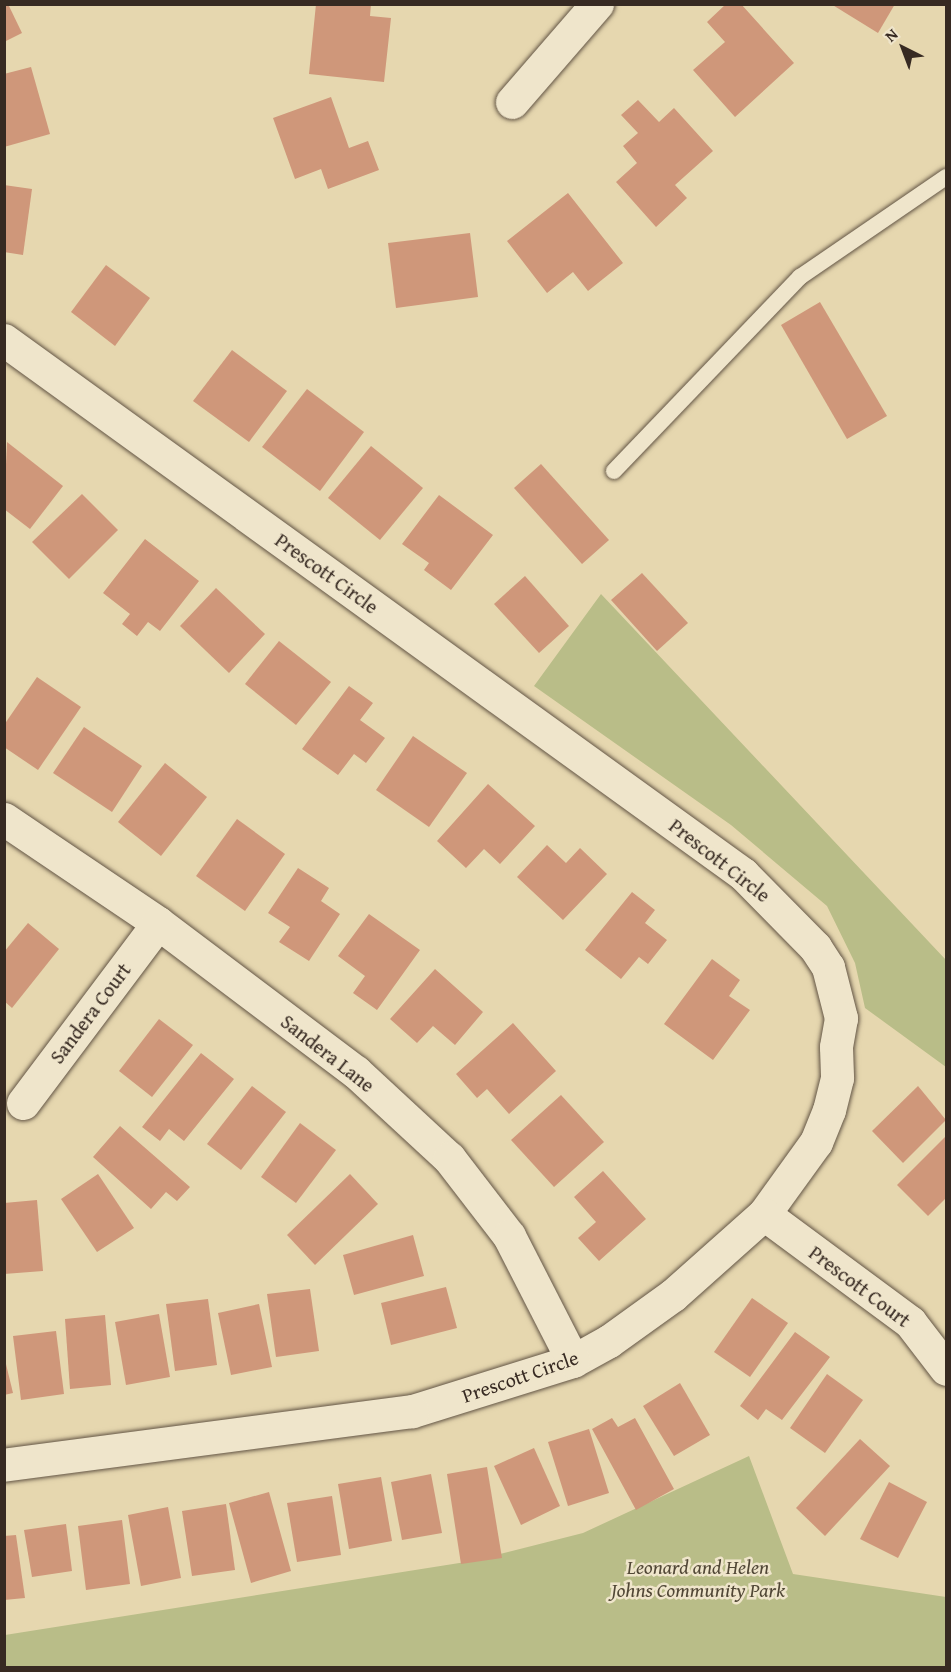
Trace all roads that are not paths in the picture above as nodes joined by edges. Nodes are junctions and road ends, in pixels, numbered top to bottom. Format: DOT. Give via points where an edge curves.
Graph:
graph roads {
  1 [pos="597,4"];
  2 [pos="512,102"];
  3 [pos="946,177"];
  4 [pos="4,340"];
  5 [pos="614,471"];
  6 [pos="4,819"];
  7 [pos="158,923"];
  8 [pos="23,1103"];
  9 [pos="764,1214"];
  10 [pos="573,1360"];
  11 [pos="946,1369"];
  12 [pos="4,1465"];
  1 -- 2 [label="street"];
  3 -- 5 [label="lane" via="800,277"];
  4 -- 9 [label="street, Prescott Circle" via="743,873 815,947 828,967 842,1018 836,1047 837,1078 816,1142"];
  6 -- 7 [label="street, Sandera Lane"];
  7 -- 8 [label="street, Sandera Court"];
  7 -- 10 [label="street, Sandera Lane" via="356,1072 449,1158 509,1236"];
  9 -- 10 [label="street, Prescott Circle" via="673,1295 609,1341"];
  9 -- 11 [label="street, Prescott Court" via="910,1322"];
  10 -- 12 [label="street, Prescott Circle" via="412,1411"];
}
